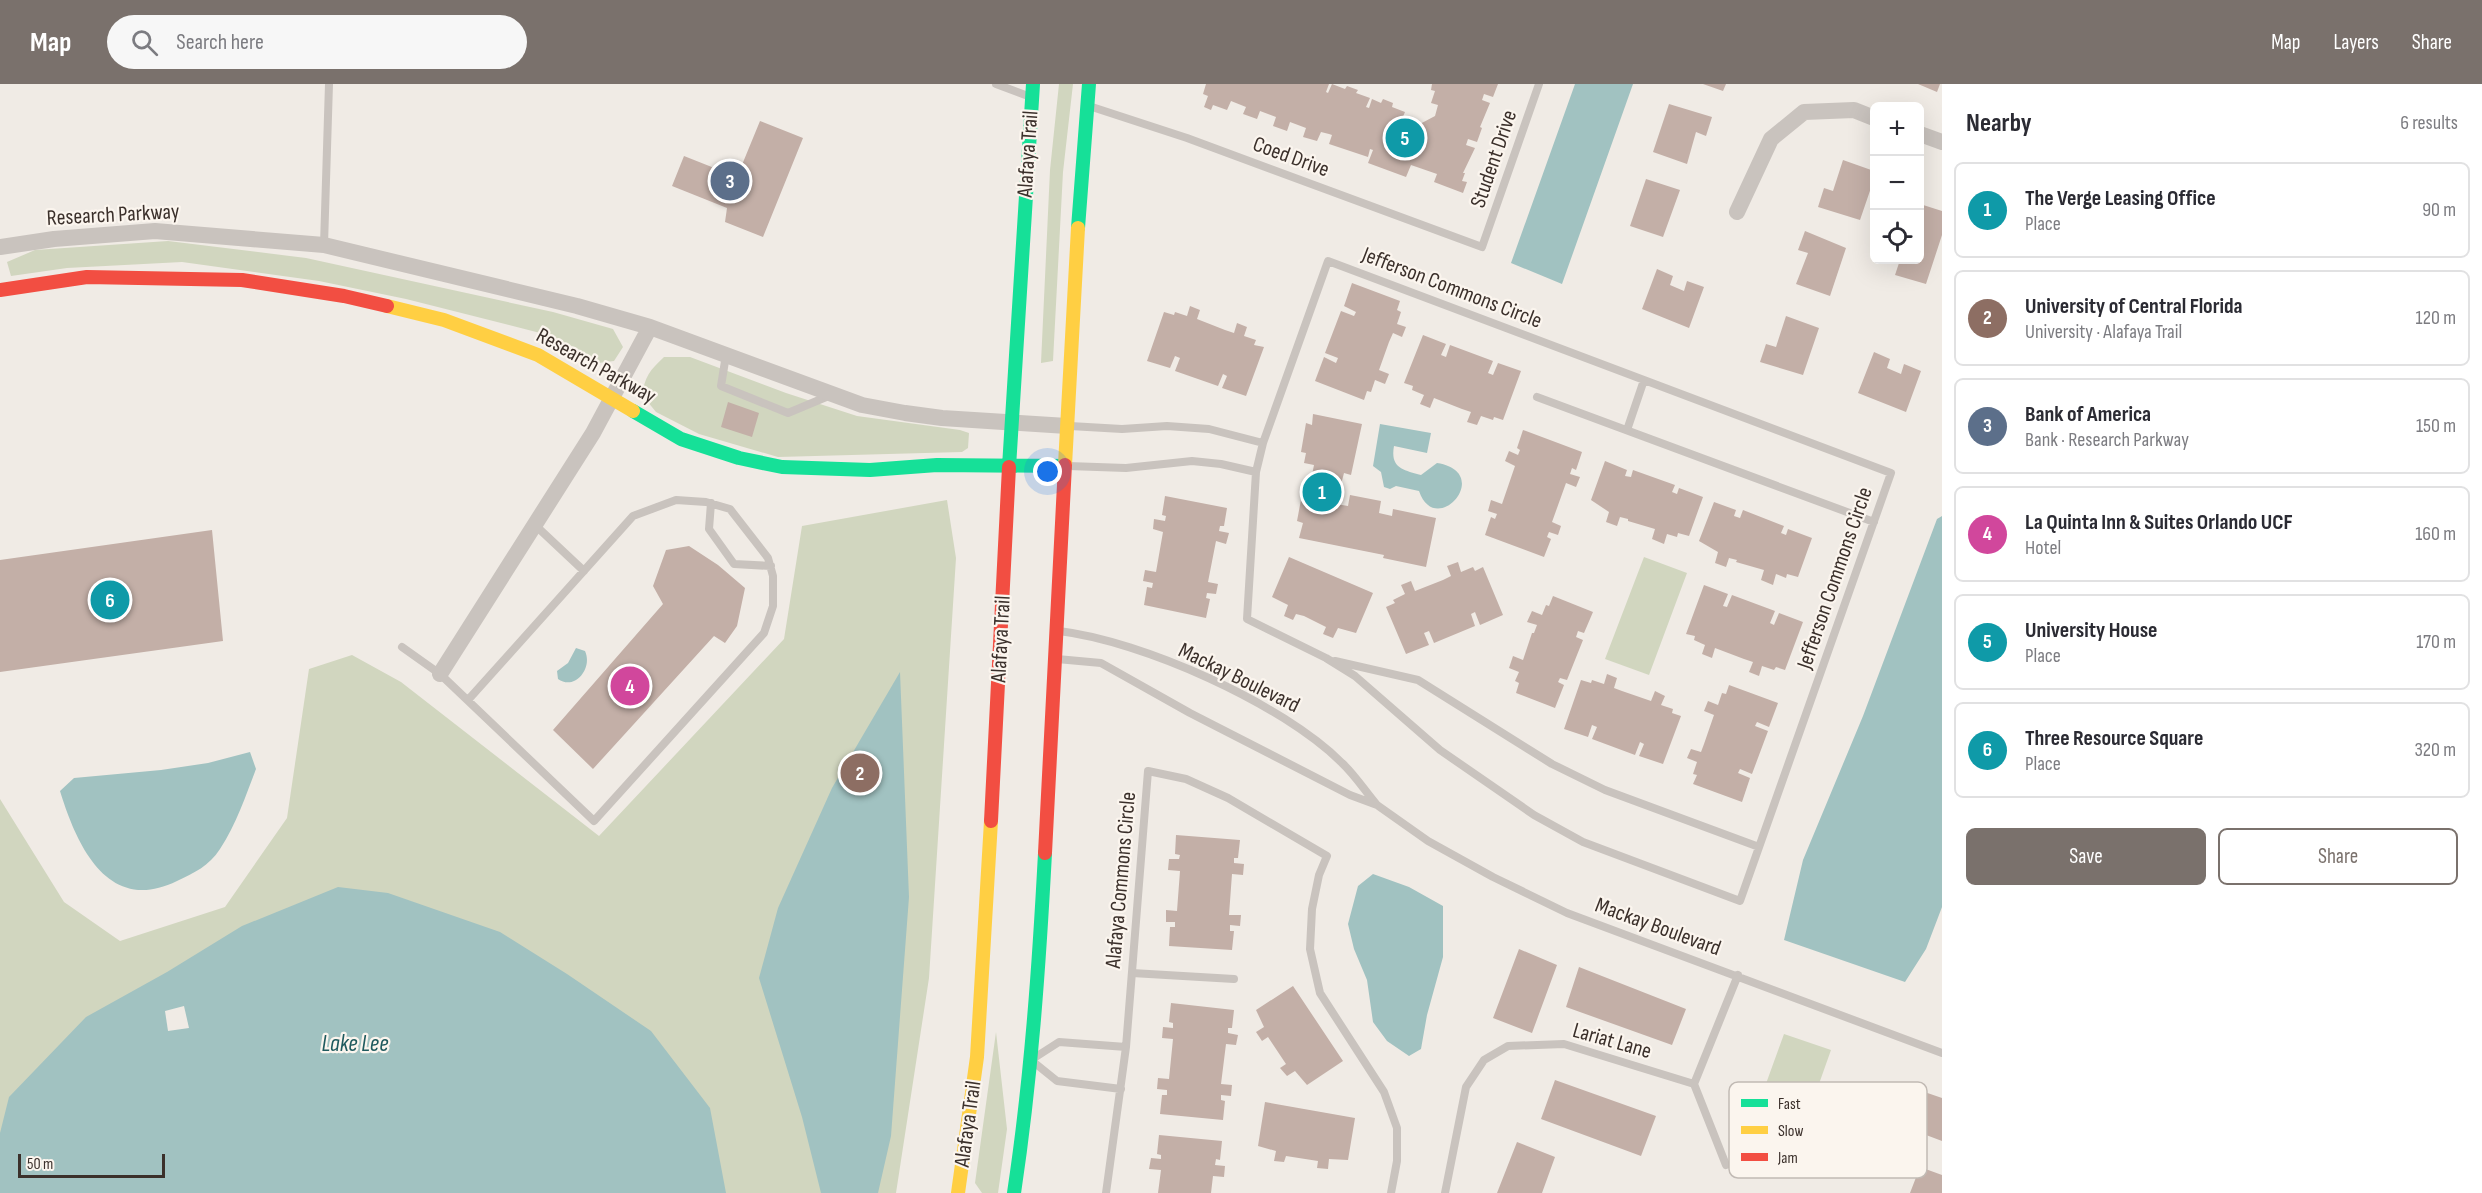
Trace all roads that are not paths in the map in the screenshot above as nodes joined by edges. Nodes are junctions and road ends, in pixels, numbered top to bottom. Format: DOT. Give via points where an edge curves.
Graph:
graph roads {
  1 [pos="329,84"];
  2 [pos="996,84"];
  3 [pos="1089,84"];
  4 [pos="1539,84"];
  5 [pos="1032,91"];
  6 [pos="1086,105"];
  7 [pos="1870,116"];
  8 [pos="1924,135"];
  9 [pos="1942,142"];
  10 [pos="1737,212"];
  11 [pos="324,245"];
  12 [pos="0,247"];
  13 [pos="1482,247"];
  14 [pos="0,290"];
  15 [pos="650,327"];
  16 [pos="726,355"];
  17 [pos="1644,380"];
  18 [pos="832,395"];
  19 [pos="1537,397"];
  20 [pos="613,399"];
  21 [pos="1012,422"];
  22 [pos="1067,426"];
  23 [pos="1627,430"];
  24 [pos="1263,443"];
  25 [pos="1010,466"];
  26 [pos="1065,466"];
  27 [pos="1256,472"];
  28 [pos="711,503"];
  29 [pos="1874,522"];
  30 [pos="535,525"];
  31 [pos="771,566"];
  32 [pos="584,571"];
  33 [pos="1056,631"];
  34 [pos="402,647"];
  35 [pos="1326,658"];
  36 [pos="1055,659"];
  37 [pos="440,674"];
  38 [pos="468,700"];
  39 [pos="1377,806"];
  40 [pos="1760,847"];
  41 [pos="1132,973"];
  42 [pos="1738,975"];
  43 [pos="1234,979"];
  44 [pos="1126,1047"];
  45 [pos="1942,1053"];
  46 [pos="1031,1060"];
  47 [pos="1694,1084"];
  48 [pos="1121,1089"];
  49 [pos="1726,1165"];
  50 [pos="960,1192"];
  51 [pos="1014,1193"];
  52 [pos="1107,1193"];
  53 [pos="1391,1193"];
  54 [pos="1445,1193"];
  1 -- 11 [label="lane"];
  2 -- 5 [label="lane"];
  3 -- 6 [label="main road"];
  4 -- 13 [label="lane, Student Drive"];
  5 -- 21 [label="main road, Alafaya Trail"];
  6 -- 13 [label="lane, Coed Drive" via="1187,138"];
  6 -- 22 [label="main road"];
  7 -- 10 [label="street" via="1854,110 1804,112 1771,139"];
  8 -- 9 [label="street"];
  11 -- 12 [label="street, Research Parkway" via="155,231"];
  11 -- 15 [label="street, Research Parkway"];
  14 -- 20 [label="main road, Research Parkway" via="87,277 242,280 344,296 444,320 538,356"];
  15 -- 16 [label="street, Research Parkway"];
  15 -- 20 [label="street"];
  16 -- 18 [label="street, Research Parkway"];
  16 -- 18 [label="lane" via="721,386 789,413"];
  17 -- 23 [label="lane"];
  17 -- 24 [label="lane, Jefferson Commons Circle" via="1328,261"];
  17 -- 29 [label="lane, Jefferson Commons Circle" via="1891,473"];
  18 -- 21 [label="street, Research Parkway" via="905,413"];
  19 -- 23 [label="lane"];
  20 -- 25 [label="main road, Research Parkway" via="681,439 782,467 870,470 937,465"];
  20 -- 30 [label="street"];
  21 -- 22 [label="street, Research Parkway"];
  21 -- 25 [label="main road, Alafaya Trail"];
  22 -- 24 [label="lane" via="1209,429"];
  22 -- 26 [label="main road"];
  23 -- 29 [label="lane"];
  24 -- 27 [label="lane, Jefferson Commons Circle"];
  25 -- 26 [label="main road, Research Parkway"];
  25 -- 50 [label="main road, Alafaya Trail" via="984,969"];
  26 -- 27 [label="lane" via="1126,468 1192,460"];
  26 -- 33 [label="main road"];
  27 -- 35 [label="lane, Jefferson Commons Circle" via="1247,619"];
  28 -- 31 [label="lane" via="730,509"];
  28 -- 31 [label="lane" via="710,530 734,564"];
  28 -- 32 [label="lane" via="676,500 633,516"];
  29 -- 40 [label="lane, Jefferson Commons Circle"];
  30 -- 32 [label="lane"];
  30 -- 37 [label="street"];
  31 -- 38 [label="lane" via="773,606 764,633 594,821"];
  32 -- 38 [label="lane"];
  33 -- 36 [label="main road"];
  33 -- 39 [label="lane, Mackay Boulevard" via="1110,641 1151,655 1271,711 1304,731 1342,763"];
  34 -- 37 [label="lane"];
  35 -- 40 [label="lane" via="1418,680 1552,764 1605,790"];
  35 -- 40 [label="lane, Jefferson Commons Circle" via="1355,676 1440,750 1583,842 1740,901"];
  36 -- 39 [label="lane, Mackay Boulevard" via="1101,663 1190,713"];
  36 -- 46 [label="main road"];
  37 -- 38 [label="lane"];
  39 -- 42 [label="lane, Mackay Boulevard" via="1428,841 1567,913"];
  41 -- 43 [label="lane"];
  41 -- 44 [label="lane, Alafaya Commons Circle"];
  41 -- 53 [label="lane, Alafaya Commons Circle" via="1148,771 1186,779 1228,798 1327,856 1312,909 1310,949 1320,993 1384,1092 1397,1128 1397,1161"];
  42 -- 45 [label="lane, Mackay Boulevard"];
  42 -- 47 [label="lane"];
  44 -- 46 [label="lane" via="1059,1042"];
  44 -- 48 [label="lane, Alafaya Commons Circle"];
  46 -- 48 [label="lane" via="1057,1082"];
  46 -- 51 [label="main road"];
  47 -- 49 [label="lane"];
  47 -- 54 [label="lane, Lariat Lane" via="1564,1044 1508,1046 1484,1060 1466,1087"];
  48 -- 52 [label="lane, Alafaya Commons Circle"];
}
